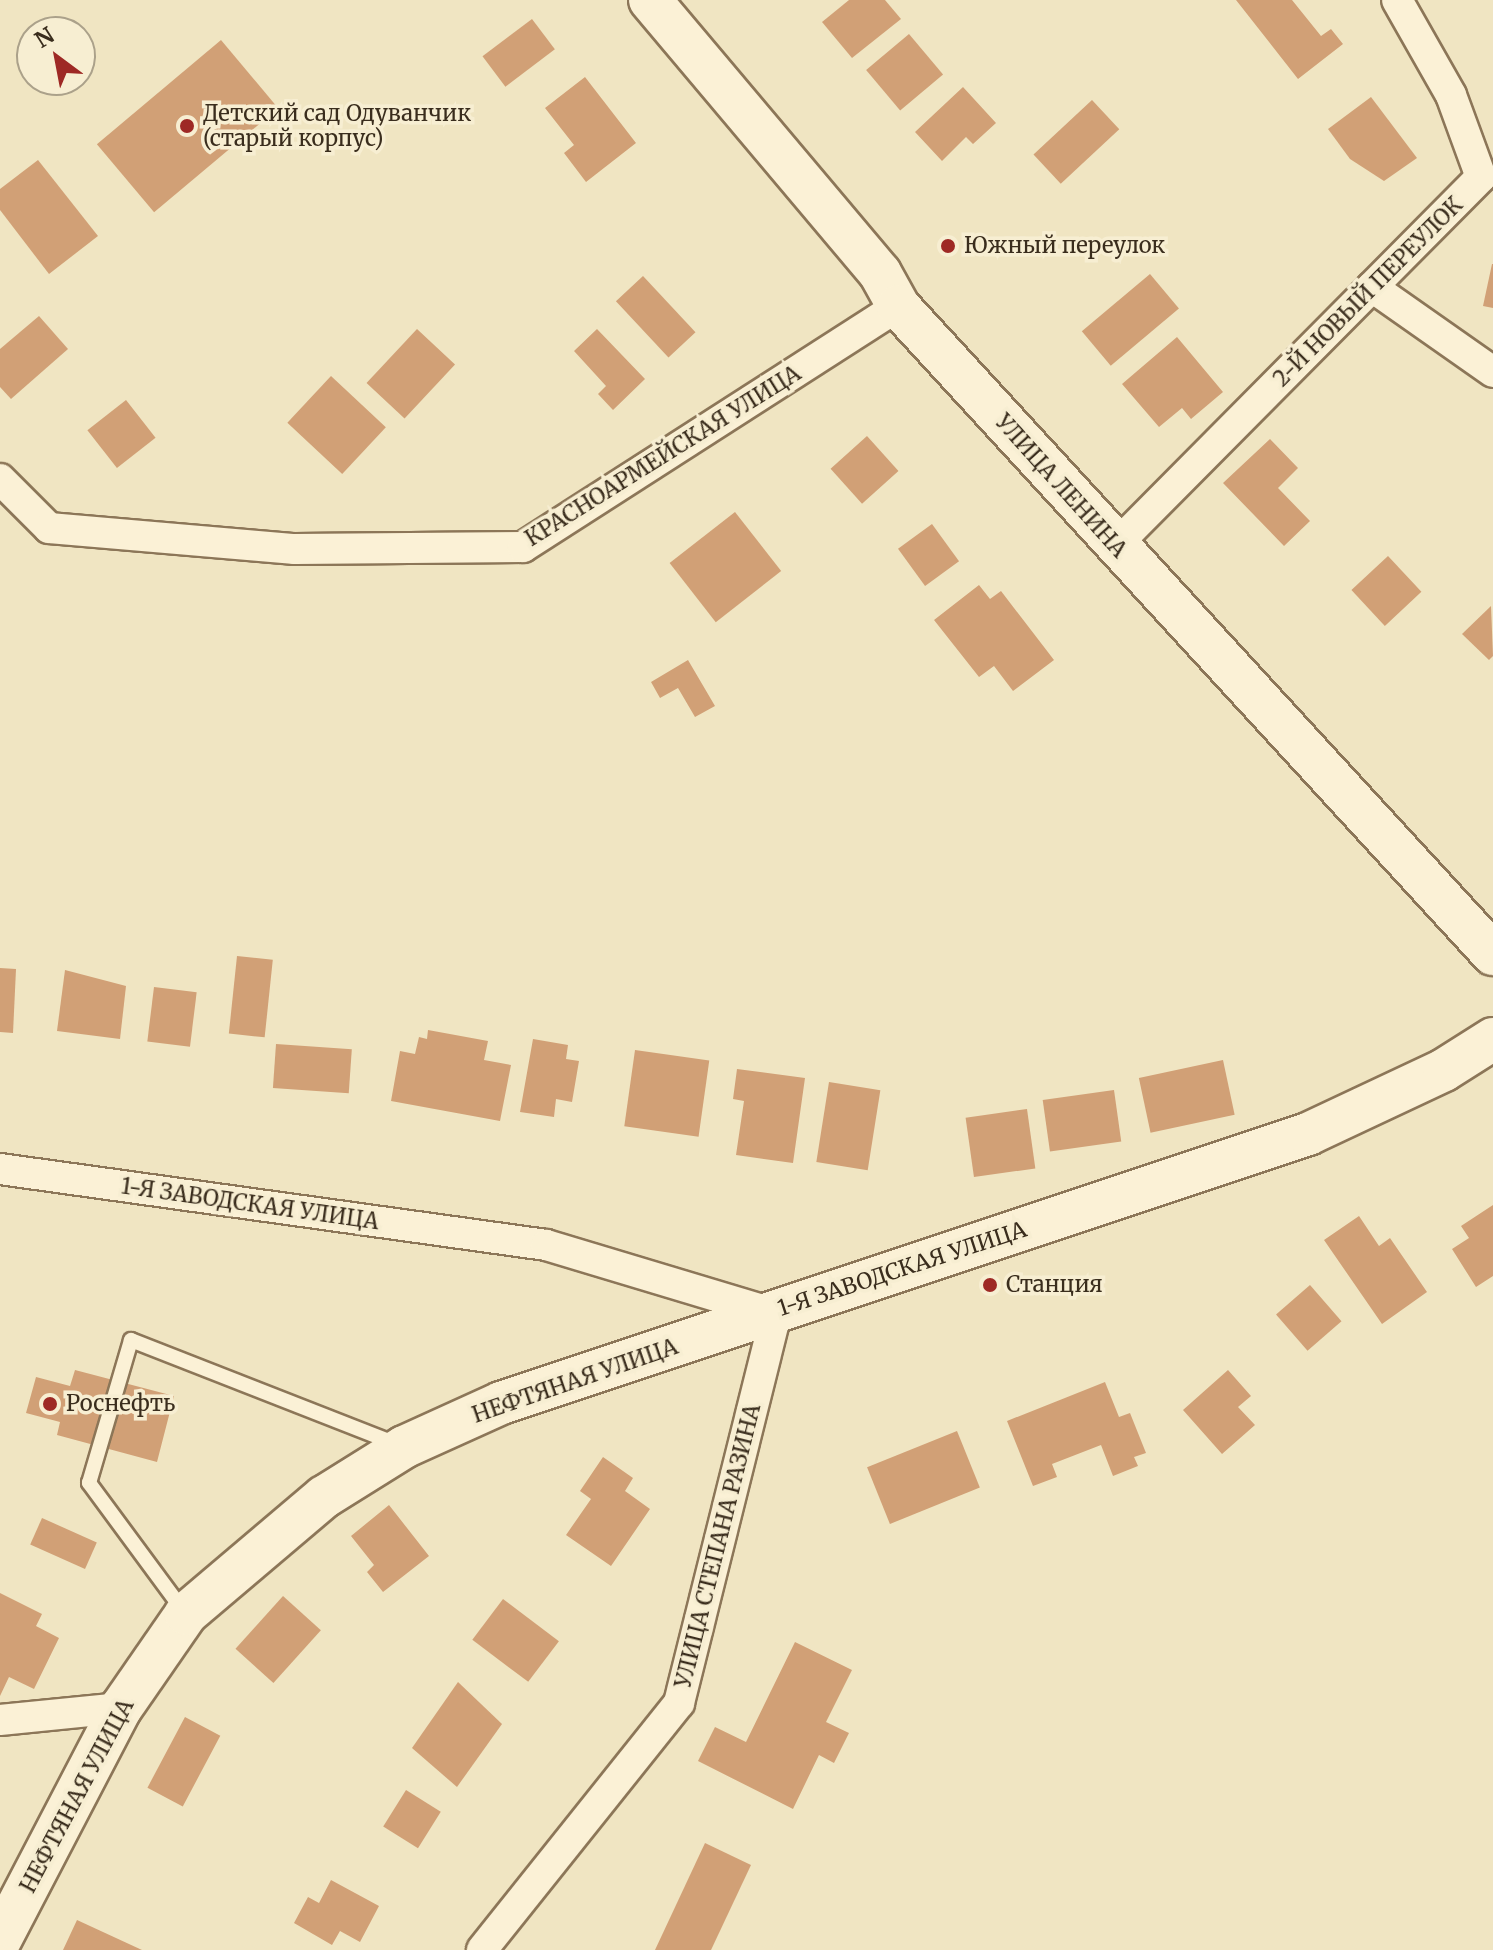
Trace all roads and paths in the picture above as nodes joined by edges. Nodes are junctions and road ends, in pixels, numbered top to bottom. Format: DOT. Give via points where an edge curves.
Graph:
graph roads {
  1 [pos="650,0"];
  2 [pos="1397,0"];
  3 [pos="1372,287"];
  4 [pos="898,306"];
  5 [pos="1493,372"];
  6 [pos="0,479"];
  7 [pos="1115,546"];
  8 [pos="1493,954"];
  9 [pos="1493,1039"];
  10 [pos="0,1169"];
  11 [pos="776,1314"];
  12 [pos="404,1447"];
  13 [pos="186,1614"];
  14 [pos="121,1708"];
  15 [pos="0,1720"];
  16 [pos="0,1940"];
  17 [pos="482,1950"];
  1 -- 4 [label="main road, УЛИЦА ЛЕНИНА" via="880,273"];
  2 -- 3 [label="street, 2-Й НОВЫЙ ПЕРЕУЛОК" via="1451,95 1481,177"];
  3 -- 5 [label="street"];
  3 -- 7 [label="street, 2-Й НОВЫЙ ПЕРЕУЛОК"];
  4 -- 6 [label="street, КРАСНОАРМЕЙСКАЯ УЛИЦА" via="523,547 295,549 49,528"];
  4 -- 7 [label="main road, УЛИЦА ЛЕНИНА"];
  7 -- 8 [label="main road, УЛИЦА ЛЕНИНА"];
  9 -- 11 [label="main road, 1-Я ЗАВОДСКАЯ УЛИЦА" via="1444,1070 1308,1134"];
  10 -- 11 [label="street, 1-Я ЗАВОДСКАЯ УЛИЦА" via="546,1245"];
  11 -- 12 [label="main road, НЕФТЯНАЯ УЛИЦА" via="501,1403"];
  11 -- 17 [label="street, УЛИЦА СТЕПАНА РАЗИНА" via="679,1703"];
  12 -- 13 [label="main road, НЕФТЯНАЯ УЛИЦА" via="311,1506"];
  12 -- 13 [label="lane" via="131,1340 89,1483"];
  13 -- 14 [label="main road, НЕФТЯНАЯ УЛИЦА"];
  14 -- 15 [label="street"];
  14 -- 16 [label="main road, НЕФТЯНАЯ УЛИЦА"];
}
